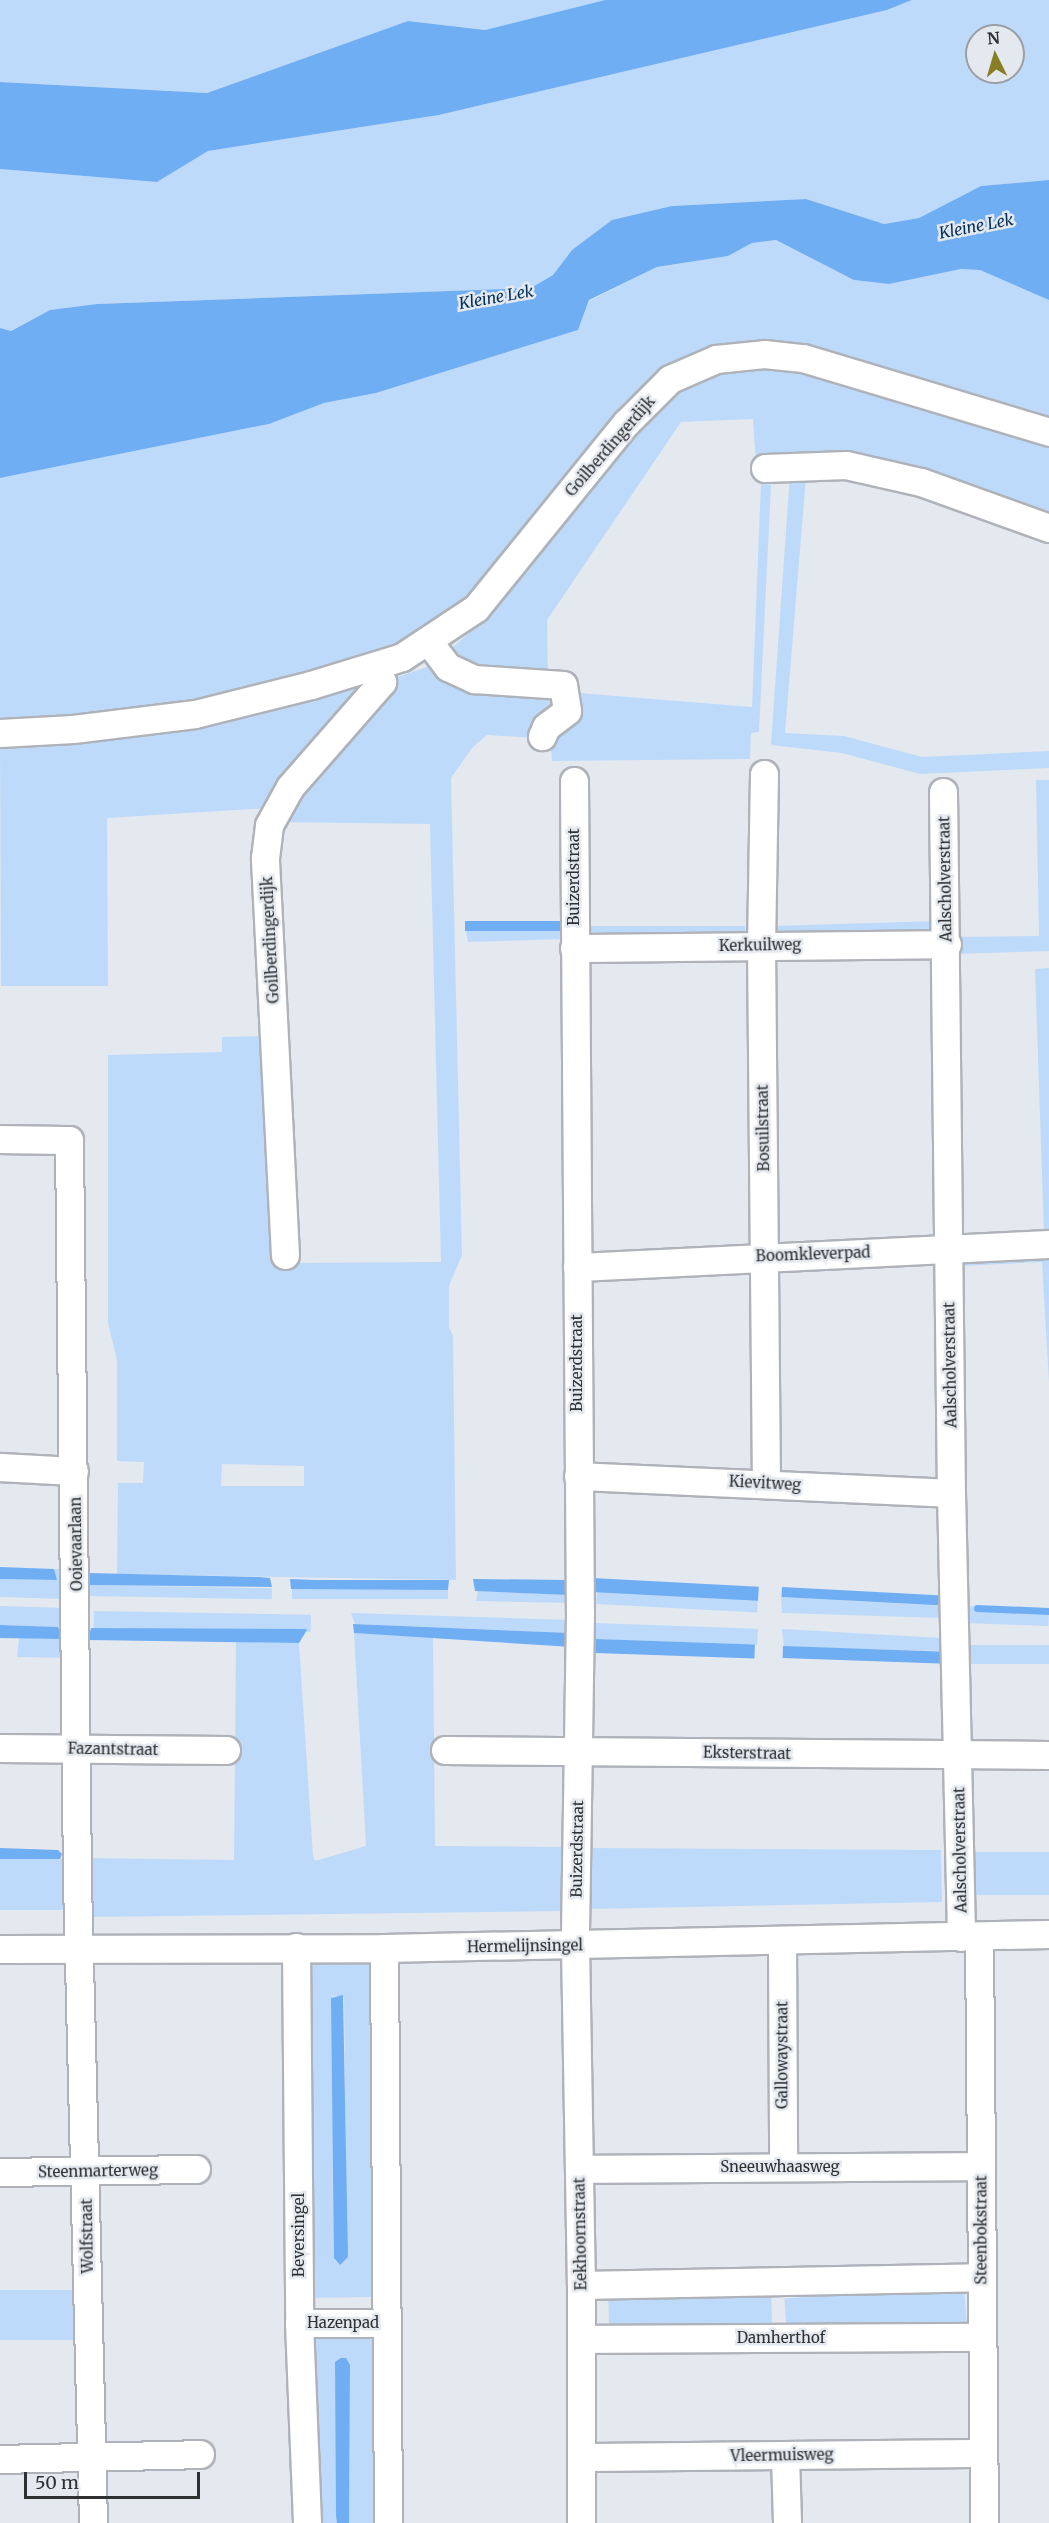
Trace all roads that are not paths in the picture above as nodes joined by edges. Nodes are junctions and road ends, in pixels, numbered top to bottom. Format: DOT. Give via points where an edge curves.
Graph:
graph roads {
  1 [pos="1049,432"];
  2 [pos="765,468"];
  3 [pos="1049,528"];
  4 [pos="429,642"];
  5 [pos="376,667"];
  6 [pos="0,733"];
  7 [pos="542,736"];
  8 [pos="764,774"];
  9 [pos="574,781"];
  10 [pos="943,792"];
  11 [pos="946,944"];
  12 [pos="761,945"];
  13 [pos="574,948"];
  14 [pos="0,1139"];
  15 [pos="1049,1244"];
  16 [pos="949,1248"];
  17 [pos="285,1255"];
  18 [pos="764,1256"];
  19 [pos="577,1267"];
  20 [pos="0,1467"];
  21 [pos="74,1471"];
  22 [pos="578,1476"];
  23 [pos="766,1483"];
  24 [pos="951,1493"];
  25 [pos="0,1748"];
  26 [pos="75,1749"];
  27 [pos="226,1750"];
  28 [pos="445,1750"];
  29 [pos="579,1751"];
  30 [pos="958,1755"];
  31 [pos="1049,1755"];
  32 [pos="1049,1934"];
  33 [pos="970,1937"];
  34 [pos="782,1942"];
  35 [pos="575,1945"];
  36 [pos="296,1947"];
  37 [pos="0,1948"];
  38 [pos="384,1948"];
  39 [pos="78,1949"];
  40 [pos="981,2166"];
  41 [pos="783,2168"];
  42 [pos="196,2169"];
  43 [pos="579,2169"];
  44 [pos="87,2171"];
  45 [pos="0,2172"];
  46 [pos="980,2277"];
  47 [pos="581,2285"];
  48 [pos="299,2323"];
  49 [pos="387,2323"];
  50 [pos="981,2337"];
  51 [pos="581,2340"];
  52 [pos="983,2453"];
  53 [pos="200,2454"];
  54 [pos="785,2455"];
  55 [pos="92,2457"];
  56 [pos="581,2457"];
  57 [pos="0,2459"];
  58 [pos="93,2523"];
  59 [pos="307,2523"];
  60 [pos="388,2523"];
  61 [pos="581,2523"];
  62 [pos="787,2523"];
  63 [pos="984,2523"];
  1 -- 4 [label="street, Goilberdingerdijk" via="803,358 764,354 716,359 670,379 626,423 476,608"];
  2 -- 3 [label="street" via="846,465 921,482"];
  4 -- 5 [label="street, Goilberdingerdijk"];
  4 -- 7 [label="street" via="448,667 466,676 563,685 567,711 546,727"];
  5 -- 6 [label="street, Goilberdingerdijk" via="195,714 73,729"];
  5 -- 17 [label="street, Goilberdingerdijk" via="382,682 290,787 269,825 265,858"];
  8 -- 12 [label="street, Bosuilstraat"];
  9 -- 13 [label="street, Buizerdstraat"];
  10 -- 11 [label="street, Aalscholverstraat"];
  11 -- 12 [label="street, Kerkuilweg"];
  11 -- 16 [label="street, Aalscholverstraat"];
  12 -- 13 [label="street, Kerkuilweg"];
  12 -- 18 [label="street, Bosuilstraat"];
  13 -- 19 [label="street, Buizerdstraat"];
  14 -- 21 [label="street, Ooievaarlaan" via="69,1140"];
  15 -- 16 [label="street, Boomkleverpad"];
  16 -- 18 [label="street, Boomkleverpad"];
  16 -- 24 [label="street, Aalscholverstraat"];
  18 -- 19 [label="street, Boomkleverpad"];
  18 -- 23 [label="street, Bosuilstraat"];
  19 -- 22 [label="street, Buizerdstraat"];
  20 -- 21 [label="street"];
  21 -- 26 [label="street, Ooievaarlaan"];
  22 -- 23 [label="street, Kievitweg"];
  22 -- 29 [label="street, Buizerdstraat"];
  23 -- 24 [label="street, Kievitweg"];
  24 -- 30 [label="street, Aalscholverstraat"];
  25 -- 26 [label="street, Fazantstraat"];
  26 -- 27 [label="street, Fazantstraat"];
  26 -- 39 [label="street, Ooievaarlaan"];
  28 -- 29 [label="street, Eksterstraat"];
  29 -- 30 [label="street, Eksterstraat"];
  29 -- 35 [label="street, Buizerdstraat"];
  30 -- 31 [label="street, Eksterstraat"];
  30 -- 33 [label="street, Aalscholverstraat"];
  32 -- 33 [label="street, Hermelijnsingel"];
  33 -- 34 [label="street, Hermelijnsingel"];
  33 -- 40 [label="street, Steenbokstraat"];
  34 -- 35 [label="street, Hermelijnsingel"];
  34 -- 41 [label="street, Gallowaystraat"];
  35 -- 38 [label="street, Hermelijnsingel"];
  35 -- 43 [label="street, Eekhoornstraat"];
  36 -- 38 [label="street, Hermelijnsingel"];
  36 -- 39 [label="street, Hermelijnsingel"];
  36 -- 48 [label="street, Beversingel"];
  37 -- 39 [label="street, Hermelijnsingel"];
  38 -- 49 [label="street"];
  39 -- 44 [label="street, Wolfstraat"];
  40 -- 41 [label="street, Sneeuwhaasweg"];
  40 -- 46 [label="street, Steenbokstraat"];
  41 -- 43 [label="street, Sneeuwhaasweg"];
  42 -- 44 [label="street, Steenmarterweg"];
  43 -- 47 [label="street, Eekhoornstraat"];
  44 -- 45 [label="street, Steenmarterweg"];
  44 -- 55 [label="street, Wolfstraat"];
  46 -- 47 [label="street"];
  46 -- 50 [label="street, Steenbokstraat"];
  47 -- 51 [label="street, Eekhoornstraat"];
  48 -- 49 [label="street, Hazenpad"];
  48 -- 59 [label="street, Beversingel"];
  49 -- 60 [label="street"];
  50 -- 51 [label="street, Damherthof"];
  50 -- 52 [label="street, Steenbokstraat"];
  51 -- 56 [label="street, Eekhoornstraat"];
  52 -- 54 [label="street, Vleermuisweg"];
  52 -- 63 [label="street, Steenbokstraat"];
  53 -- 55 [label="street"];
  54 -- 56 [label="street, Vleermuisweg"];
  54 -- 62 [label="street"];
  55 -- 57 [label="street"];
  55 -- 58 [label="street, Wolfstraat"];
  56 -- 61 [label="street, Eekhoornstraat"];
}
